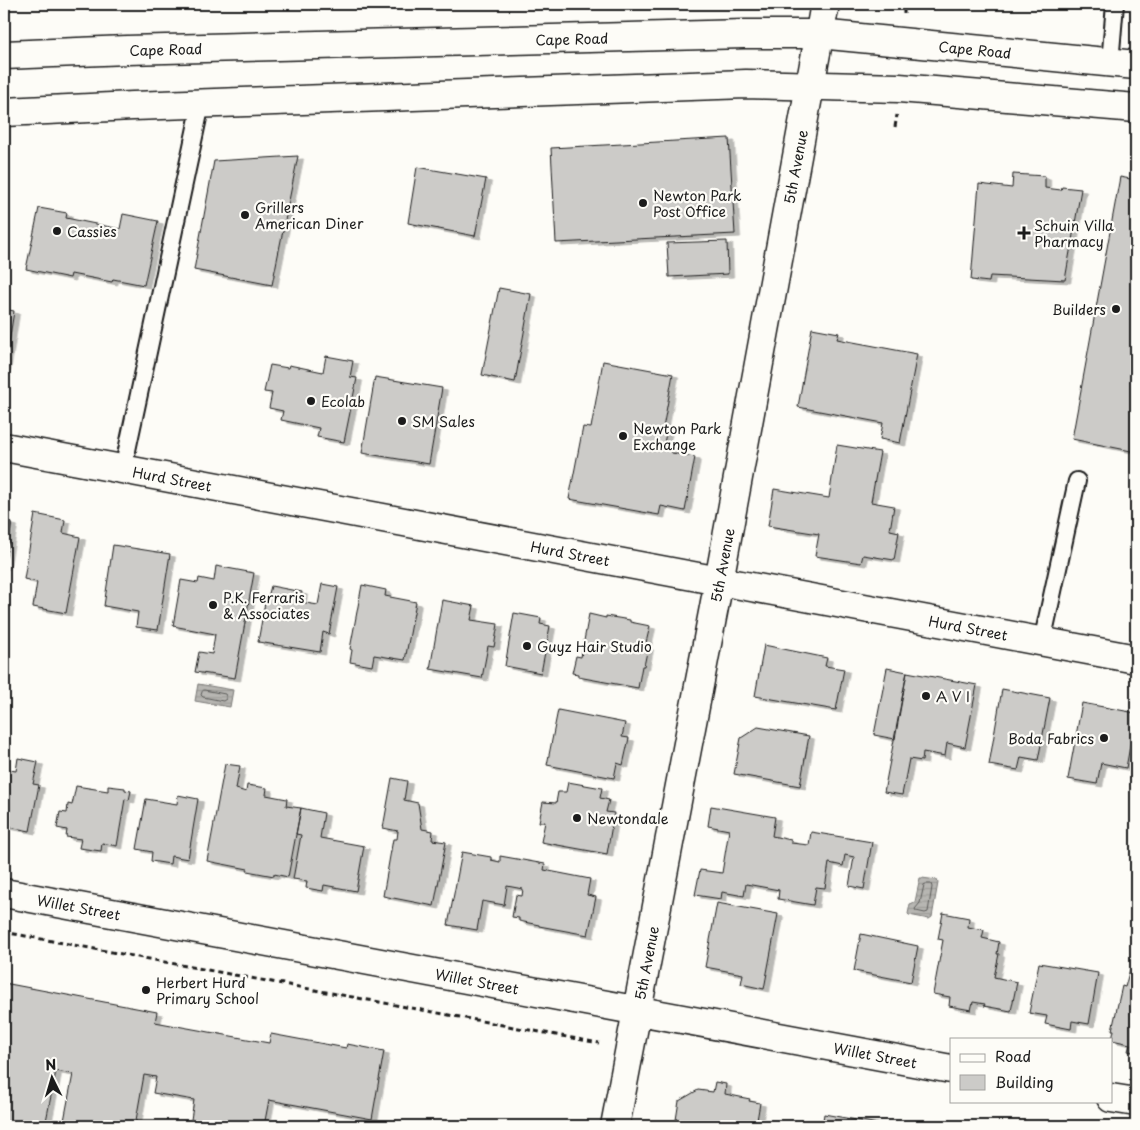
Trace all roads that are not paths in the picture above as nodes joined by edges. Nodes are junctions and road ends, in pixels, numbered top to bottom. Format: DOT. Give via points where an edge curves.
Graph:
graph roads {
  1 [pos="825,4"];
  2 [pos="1115,4"];
  3 [pos="819,34"];
  4 [pos="4,55"];
  5 [pos="1110,63"];
  6 [pos="1136,65"];
  7 [pos="809,85"];
  8 [pos="201,104"];
  9 [pos="1136,108"];
  10 [pos="4,112"];
  11 [pos="4,447"];
  12 [pos="123,469"];
  13 [pos="1077,481"];
  14 [pos="719,581"];
  15 [pos="1042,642"];
  16 [pos="1136,659"];
  17 [pos="4,893"];
  18 [pos="638,1010"];
  19 [pos="950,1069"];
  20 [pos="1112,1098"];
  21 [pos="1136,1102"];
  22 [pos="615,1126"];
  1 -- 3 [label="street, 5th Avenue"];
  2 -- 5 [label="lane"];
  3 -- 4 [label="street, Cape Road"];
  3 -- 5 [label="street, Cape Road"];
  3 -- 7 [label="street, 5th Avenue"];
  5 -- 6 [label="street, Cape Road"];
  7 -- 8 [label="street" via="746,84"];
  7 -- 9 [label="street" via="899,88"];
  7 -- 14 [label="street, 5th Avenue"];
  8 -- 10 [label="street"];
  8 -- 12 [label="lane"];
  11 -- 12 [label="street, Hurd Street"];
  12 -- 14 [label="street, Hurd Street"];
  13 -- 15 [label="lane"];
  14 -- 15 [label="street, Hurd Street"];
  14 -- 18 [label="street, 5th Avenue"];
  15 -- 16 [label="street, Hurd Street"];
  17 -- 18 [label="street, Willet Street"];
  18 -- 19 [label="street, Willet Street"];
  18 -- 22 [label="street, 5th Avenue"];
  20 -- 21 [label="street"];
}
